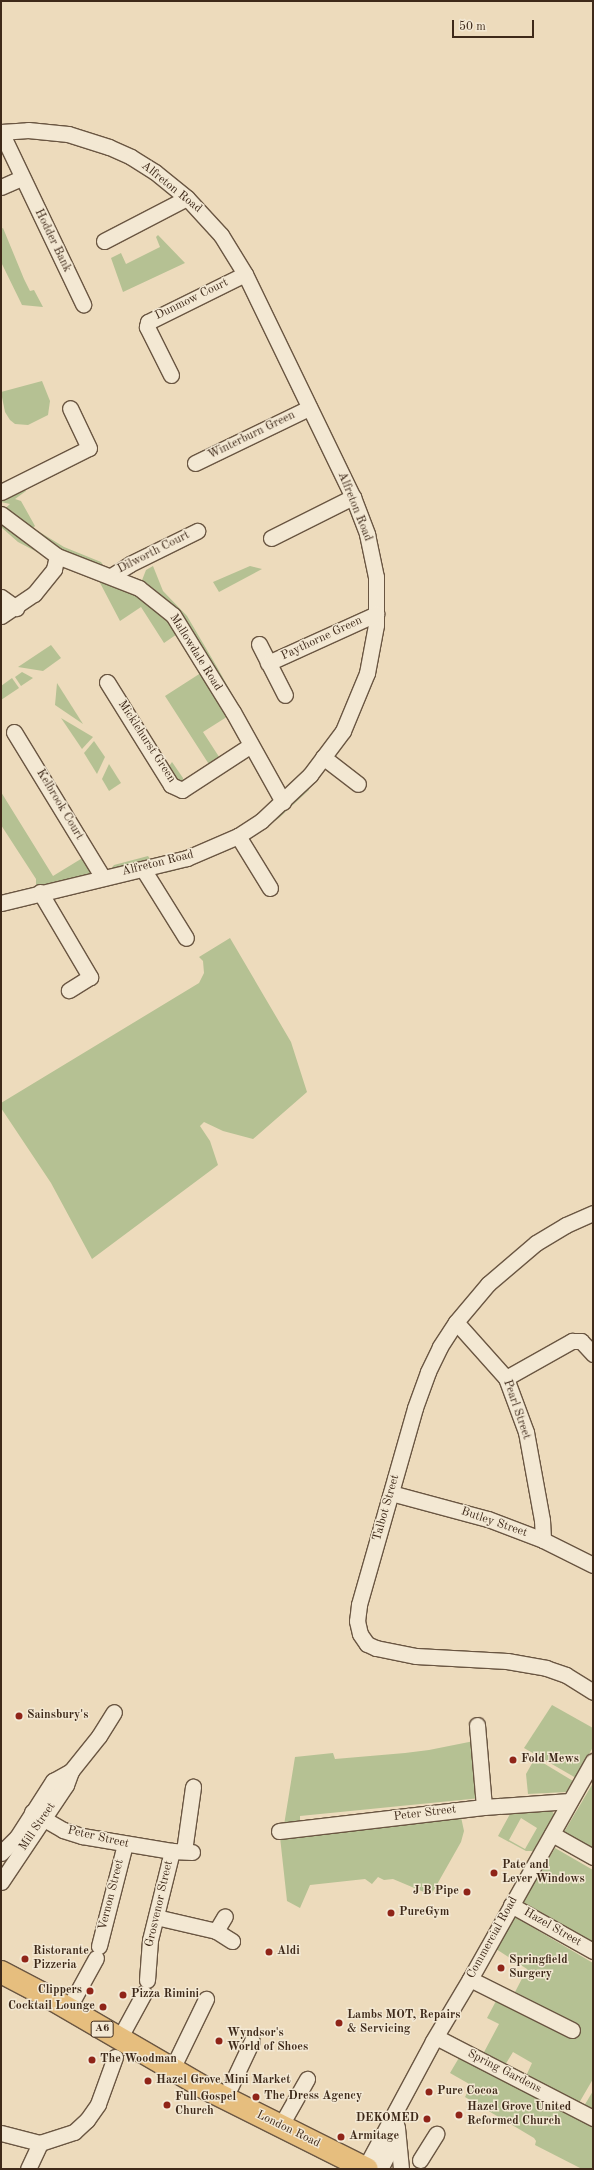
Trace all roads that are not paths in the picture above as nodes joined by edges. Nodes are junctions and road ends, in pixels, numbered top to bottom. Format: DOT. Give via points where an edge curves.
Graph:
graph roads {
  1 [pos="1,132"];
  2 [pos="21,178"];
  3 [pos="1,187"];
  4 [pos="187,198"];
  5 [pos="104,241"];
  6 [pos="244,274"];
  7 [pos="83,304"];
  8 [pos="171,375"];
  9 [pos="70,408"];
  10 [pos="309,408"];
  11 [pos="195,463"];
  12 [pos="1,492"];
  13 [pos="352,497"];
  14 [pos="1,514"];
  15 [pos="197,531"];
  16 [pos="271,538"];
  17 [pos="57,556"];
  18 [pos="111,576"];
  19 [pos="1,597"];
  20 [pos="16,608"];
  21 [pos="376,614"];
  22 [pos="1,616"];
  23 [pos="259,644"];
  24 [pos="268,663"];
  25 [pos="107,682"];
  26 [pos="285,696"];
  27 [pos="14,732"];
  28 [pos="250,745"];
  29 [pos="323,757"];
  30 [pos="358,784"];
  31 [pos="283,802"];
  32 [pos="238,836"];
  33 [pos="143,869"];
  34 [pos="103,878"];
  35 [pos="270,888"];
  36 [pos="40,892"];
  37 [pos="1,903"];
  38 [pos="186,938"];
  39 [pos="69,990"];
  40 [pos="593,1213"];
  41 [pos="456,1322"];
  42 [pos="593,1354"];
  43 [pos="506,1378"];
  44 [pos="391,1493"];
  45 [pos="543,1540"];
  46 [pos="593,1566"];
  47 [pos="593,1692"];
  48 [pos="114,1712"];
  49 [pos="477,1725"];
  50 [pos="593,1761"];
  51 [pos="193,1787"];
  52 [pos="570,1801"];
  53 [pos="484,1807"];
  54 [pos="38,1816"];
  55 [pos="279,1831"];
  56 [pos="552,1834"];
  57 [pos="125,1844"];
  58 [pos="183,1851"];
  59 [pos="1,1853"];
  60 [pos="593,1857"];
  61 [pos="1,1882"];
  62 [pos="511,1904"];
  63 [pos="225,1916"];
  64 [pos="156,1917"];
  65 [pos="216,1931"];
  66 [pos="232,1941"];
  67 [pos="593,1952"];
  68 [pos="1,1972"];
  69 [pos="470,1979"];
  70 [pos="206,1999"];
  71 [pos="68,2008"];
  72 [pos="572,2030"];
  73 [pos="436,2037"];
  74 [pos="252,2041"];
  75 [pos="117,2048"];
  76 [pos="172,2069"];
  77 [pos="306,2079"];
  78 [pos="225,2098"];
  79 [pos="394,2116"];
  80 [pos="593,2118"];
  81 [pos="281,2125"];
  82 [pos="1,2132"];
  83 [pos="398,2134"];
  84 [pos="436,2134"];
  85 [pos="40,2143"];
  86 [pos="420,2160"];
  87 [pos="28,2169"];
  88 [pos="371,2169"];
  89 [pos="401,2169"];
  1 -- 2 [label="street, Hodder Bank"];
  1 -- 4 [label="street, Alfreton Road" via="28,130 88,139 131,157 155,172"];
  2 -- 3 [label="street"];
  2 -- 7 [label="street, Hodder Bank"];
  4 -- 5 [label="street"];
  4 -- 6 [label="street, Alfreton Road" via="221,235"];
  6 -- 8 [label="street, Dunmow Court" via="148,322 147,327"];
  6 -- 10 [label="street, Alfreton Road"];
  9 -- 12 [label="street" via="89,448"];
  10 -- 11 [label="street, Winterburn Green"];
  10 -- 13 [label="street, Alfreton Road"];
  13 -- 16 [label="street"];
  13 -- 21 [label="street, Alfreton Road" via="369,541 376,577"];
  14 -- 17 [label="street, Mallowdale Road"];
  15 -- 18 [label="street, Dilworth Court"];
  17 -- 18 [label="street, Mallowdale Road"];
  17 -- 20 [label="street" via="54,569 43,584 27,601"];
  18 -- 28 [label="street, Mallowdale Road" via="139,588 174,615"];
  19 -- 20 [label="street"];
  20 -- 22 [label="street"];
  21 -- 24 [label="street, Paythorne Green"];
  21 -- 29 [label="street, Alfreton Road" via="367,674 342,731"];
  23 -- 24 [label="street, Paythorne Green"];
  24 -- 26 [label="street, Paythorne Green"];
  25 -- 28 [label="street, Micklehurst Green" via="171,785 182,790"];
  27 -- 34 [label="street, Kelbrook Court"];
  28 -- 31 [label="street, Mallowdale Road"];
  29 -- 30 [label="street"];
  29 -- 31 [label="street, Alfreton Road" via="310,775"];
  31 -- 32 [label="street, Alfreton Road"];
  32 -- 33 [label="street, Alfreton Road" via="193,856"];
  32 -- 35 [label="street"];
  33 -- 34 [label="street, Alfreton Road"];
  33 -- 38 [label="street"];
  34 -- 36 [label="street, Alfreton Road"];
  36 -- 37 [label="street, Alfreton Road"];
  36 -- 39 [label="street" via="90,977"];
  40 -- 41 [label="street, Talbot Street" via="536,1243 488,1284"];
  41 -- 43 [label="street, Pearl Street"];
  41 -- 44 [label="street, Talbot Street" via="428,1372"];
  42 -- 43 [label="street" via="581,1341 572,1341"];
  43 -- 45 [label="street, Pearl Street" via="526,1432 542,1520"];
  44 -- 45 [label="street, Butley Street" via="488,1519"];
  44 -- 47 [label="street, Talbot Street" via="356,1621 360,1634 367,1644 392,1652 507,1661 546,1668 566,1675"];
  45 -- 46 [label="street, Butley Street"];
  48 -- 54 [label="street, Mill Street" via="71,1771 66,1786"];
  49 -- 53 [label="street"];
  50 -- 52 [label="street, Commercial Road"];
  51 -- 58 [label="street, Grosvenor Street"];
  52 -- 53 [label="street, Peter Street"];
  52 -- 56 [label="street, Commercial Road"];
  53 -- 55 [label="street, Peter Street"];
  54 -- 57 [label="street, Peter Street" via="63,1830"];
  54 -- 59 [label="street, Mill Street"];
  54 -- 61 [label="street, Mill Street"];
  56 -- 60 [label="street"];
  56 -- 62 [label="street, Commercial Road"];
  57 -- 58 [label="street, Peter Street"];
  57 -- 71 [label="street, Vernon Street" via="97,1952"];
  58 -- 64 [label="street, Grosvenor Street"];
  62 -- 67 [label="street, Hazel Street"];
  62 -- 69 [label="street, Commercial Road"];
  63 -- 65 [label="street"];
  64 -- 65 [label="street"];
  64 -- 75 [label="street, Grosvenor Street" via="150,1940 145,1987"];
  65 -- 66 [label="street"];
  68 -- 71 [label="highway, London Road / A6"];
  69 -- 72 [label="street"];
  69 -- 73 [label="street, Commercial Road"];
  70 -- 76 [label="street"];
  71 -- 75 [label="highway, London Road / A6"];
  73 -- 79 [label="street, Commercial Road"];
  73 -- 80 [label="street, Spring Gardens"];
  74 -- 78 [label="street"];
  75 -- 76 [label="highway, London Road / A6"];
  75 -- 85 [label="street, Grosvenor Street" via="98,2104 87,2120 74,2132"];
  76 -- 78 [label="highway, London Road / A6"];
  77 -- 81 [label="street"];
  78 -- 81 [label="highway, London Road / A6"];
  79 -- 83 [label="street"];
  79 -- 88 [label="street, Commercial Road"];
  81 -- 88 [label="highway, London Road / A6"];
  82 -- 85 [label="street"];
  83 -- 88 [label="street"];
  83 -- 89 [label="street"];
  84 -- 86 [label="street"];
  85 -- 87 [label="street"];
}
